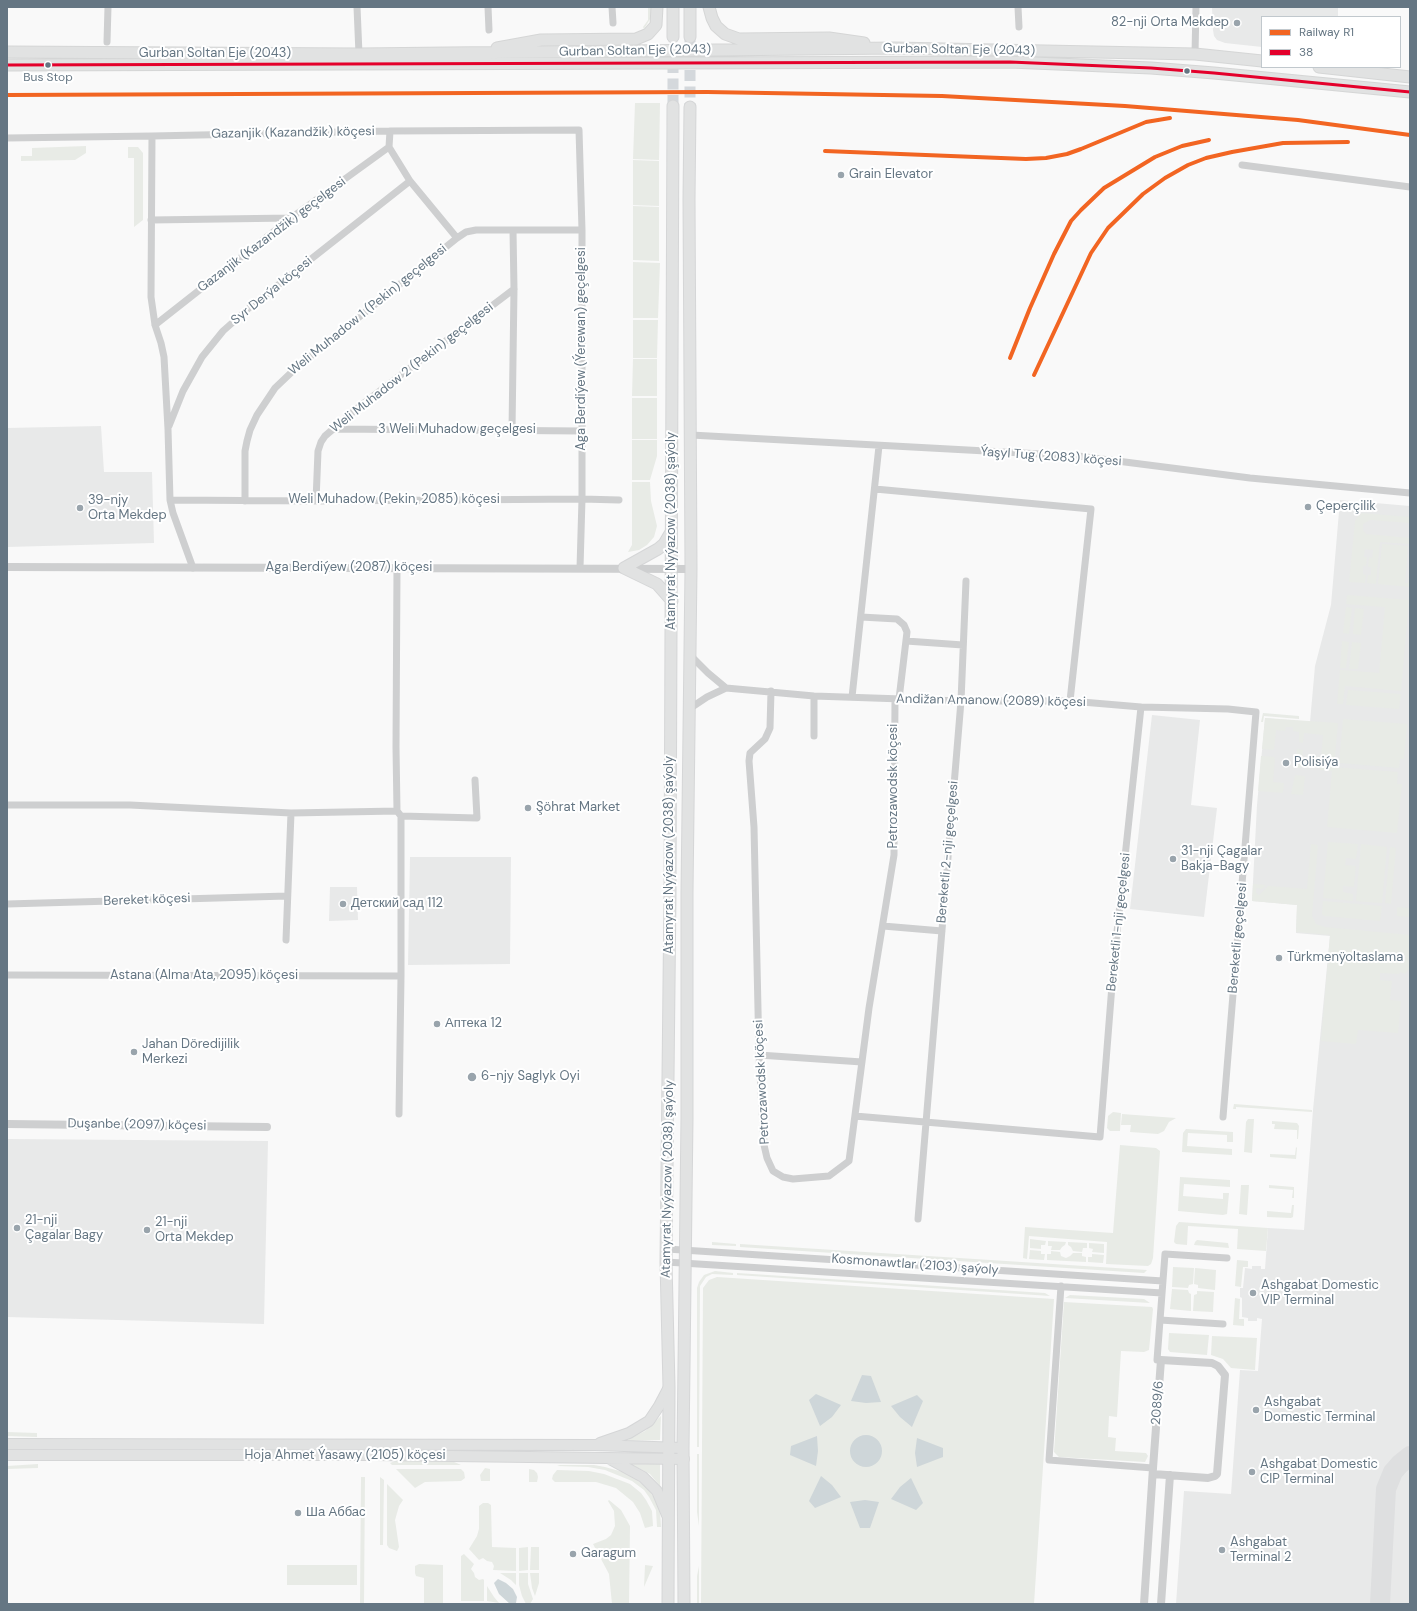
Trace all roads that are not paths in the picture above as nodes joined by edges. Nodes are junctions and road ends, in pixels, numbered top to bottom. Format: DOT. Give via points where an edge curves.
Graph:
graph roads {
  1 [pos="108,7"];
  2 [pos="357,7"];
  3 [pos="488,7"];
  4 [pos="612,7"];
  5 [pos="657,7"];
  6 [pos="673,7"];
  7 [pos="690,7"];
  8 [pos="709,7"];
  9 [pos="1018,7"];
  10 [pos="1196,7"];
  11 [pos="613,23"];
  12 [pos="1019,27"];
  13 [pos="489,30"];
  14 [pos="673,37"];
  15 [pos="690,37"];
  16 [pos="107,42"];
  17 [pos="894,48"];
  18 [pos="7,52"];
  19 [pos="359,54"];
  20 [pos="463,54"];
  21 [pos="1195,54"];
  22 [pos="1261,61"];
  23 [pos="7,65"];
  24 [pos="1328,68"];
  25 [pos="1410,77"];
  26 [pos="1410,92"];
  27 [pos="673,106"];
  28 [pos="690,107"];
  29 [pos="579,130"];
  30 [pos="390,131"];
  31 [pos="152,136"];
  32 [pos="7,138"];
  33 [pos="390,147"];
  34 [pos="1242,165"];
  35 [pos="410,181"];
  36 [pos="1410,187"];
  37 [pos="291,218"];
  38 [pos="151,220"];
  39 [pos="513,230"];
  40 [pos="582,230"];
  41 [pos="457,238"];
  42 [pos="514,289"];
  43 [pos="155,324"];
  44 [pos="168,429"];
  45 [pos="333,429"];
  46 [pos="512,430"];
  47 [pos="582,431"];
  48 [pos="691,435"];
  49 [pos="879,446"];
  50 [pos="875,489"];
  51 [pos="1410,493"];
  52 [pos="582,499"];
  53 [pos="170,500"];
  54 [pos="619,500"];
  55 [pos="245,501"];
  56 [pos="316,501"];
  57 [pos="672,530"];
  58 [pos="7,567"];
  59 [pos="193,568"];
  60 [pos="397,568"];
  61 [pos="580,568"];
  62 [pos="624,568"];
  63 [pos="672,569"];
  64 [pos="691,569"];
  65 [pos="966,582"];
  66 [pos="672,601"];
  67 [pos="861,617"];
  68 [pos="906,641"];
  69 [pos="963,645"];
  70 [pos="690,655"];
  71 [pos="726,688"];
  72 [pos="771,691"];
  73 [pos="814,696"];
  74 [pos="852,697"];
  75 [pos="897,699"];
  76 [pos="961,701"];
  77 [pos="1070,701"];
  78 [pos="1141,707"];
  79 [pos="689,709"];
  80 [pos="1256,712"];
  81 [pos="814,736"];
  82 [pos="475,780"];
  83 [pos="7,805"];
  84 [pos="291,813"];
  85 [pos="399,814"];
  86 [pos="287,896"];
  87 [pos="7,904"];
  88 [pos="882,926"];
  89 [pos="942,931"];
  90 [pos="286,940"];
  91 [pos="7,975"];
  92 [pos="401,976"];
  93 [pos="759,1055"];
  94 [pos="862,1062"];
  95 [pos="399,1114"];
  96 [pos="855,1116"];
  97 [pos="1223,1117"];
  98 [pos="926,1122"];
  99 [pos="7,1124"];
  100 [pos="268,1127"];
  101 [pos="918,1219"];
  102 [pos="666,1249"];
  103 [pos="685,1250"];
  104 [pos="1227,1258"];
  105 [pos="666,1262"];
  106 [pos="685,1263"];
  107 [pos="1163,1281"];
  108 [pos="1061,1286"];
  109 [pos="1162,1294"];
  110 [pos="1160,1320"];
  111 [pos="1223,1324"];
  112 [pos="1160,1360"];
  113 [pos="669,1387"];
  114 [pos="7,1444"];
  115 [pos="595,1445"];
  116 [pos="668,1453"];
  117 [pos="684,1453"];
  118 [pos="7,1455"];
  119 [pos="606,1457"];
  120 [pos="1153,1471"];
  121 [pos="1170,1476"];
  122 [pos="668,1515"];
  123 [pos="668,1604"];
  124 [pos="684,1604"];
  125 [pos="1144,1604"];
  126 [pos="1161,1604"];
  1 -- 16 [label="street"];
  2 -- 19 [label="street"];
  3 -- 13 [label="street"];
  4 -- 11 [label="street"];
  5 -- 20 [label="main road" via="657,20 652,30 644,37 636,39 541,40"];
  6 -- 14 [label="main road"];
  7 -- 15 [label="main road"];
  8 -- 17 [label="main road" via="716,26 725,34 739,39 829,38"];
  9 -- 12 [label="street"];
  10 -- 21 [label="street"];
  17 -- 20 [label="main road, Gurban Soltan Eje (2043)"];
  17 -- 21 [label="main road, Gurban Soltan Eje (2043)"];
  18 -- 19 [label="main road, Gurban Soltan Eje (2043)"];
  19 -- 20 [label="main road, Gurban Soltan Eje (2043)"];
  21 -- 22 [label="main road, Gurban Soltan Eje (2043)"];
  23 -- 26 [label="main road, Gurban Soltan Eje (2043)" via="1010,62 1198,72"];
  24 -- 25 [label="main road"];
  27 -- 57 [label="main road, Atamyrat Nyýazow (2038) şaýoly"];
  28 -- 48 [label="main road, Atamyrat Nyýazow (2038) şaýoly"];
  29 -- 30 [label="street, Gazanjik (Kazandžik) köçesi"];
  29 -- 40 [label="street, Aga Berdiýew (Ýerewan) geçelgesi"];
  30 -- 31 [label="street, Gazanjik (Kazandžik) köçesi"];
  30 -- 33 [label="street"];
  31 -- 32 [label="street, Gazanjik (Kazandžik) köçesi"];
  31 -- 38 [label="street"];
  33 -- 35 [label="street"];
  33 -- 37 [label="street, Gazanjik (Kazandžik) geçelgesi"];
  34 -- 36 [label="street"];
  35 -- 41 [label="street"];
  35 -- 44 [label="street, Syr Derýa köçesi" via="223,331 202,357 183,391"];
  37 -- 38 [label="street"];
  37 -- 43 [label="street, Gazanjik (Kazandžik) geçelgesi"];
  38 -- 43 [label="street" via="151,297"];
  39 -- 40 [label="street, Weli Muhadow 1 (Pekin) geçelgesi"];
  39 -- 41 [label="street, Weli Muhadow 1 (Pekin) geçelgesi" via="476,230 466,232"];
  39 -- 42 [label="street"];
  40 -- 47 [label="street, Aga Berdiýew (Ýerewan) geçelgesi"];
  41 -- 55 [label="street, Weli Muhadow 1 (Pekin) geçelgesi" via="296,368 275,388 257,415 247,441"];
  42 -- 45 [label="street, Weli Muhadow 2 (Pekin) geçelgesi"];
  42 -- 46 [label="street"];
  43 -- 44 [label="street" via="164,357"];
  44 -- 53 [label="street"];
  45 -- 46 [label="street, 3 Weli Muhadow geçelgesi"];
  45 -- 56 [label="street, Weli Muhadow 2 (Pekin) geçelgesi" via="318,448"];
  46 -- 47 [label="street, 3 Weli Muhadow geçelgesi"];
  47 -- 52 [label="street, Aga Berdiýew (Ýerewan) geçelgesi"];
  48 -- 49 [label="street, Ýaşyl Tug (2083) köçesi"];
  48 -- 64 [label="main road, Atamyrat Nyýazow (2038) şaýoly"];
  49 -- 50 [label="street"];
  49 -- 51 [label="street, Ýaşyl Tug (2083) köçesi" via="1078,456 1250,478"];
  50 -- 67 [label="street"];
  50 -- 77 [label="street" via="1091,509"];
  52 -- 54 [label="street, Weli Muhadow (Pekin, 2085) köçesi"];
  52 -- 56 [label="street, Weli Muhadow (Pekin, 2085) köçesi"];
  52 -- 61 [label="street, Aga Berdiýew (Ýerewan) geçelgesi"];
  53 -- 55 [label="street, Weli Muhadow (Pekin, 2085) köçesi"];
  53 -- 59 [label="street"];
  55 -- 56 [label="street, Weli Muhadow (Pekin, 2085) köçesi"];
  57 -- 62 [label="main road" via="658,549"];
  57 -- 63 [label="main road, Atamyrat Nyýazow (2038) şaýoly"];
  58 -- 59 [label="street, Aga Berdiýew (2087) köçesi"];
  59 -- 60 [label="street, Aga Berdiýew (2087) köçesi"];
  60 -- 61 [label="street, Aga Berdiýew (2087) köçesi"];
  60 -- 85 [label="street"];
  61 -- 62 [label="street, Aga Berdiýew (2087) köçesi"];
  62 -- 63 [label="street, Aga Berdiýew (2087) köçesi"];
  62 -- 66 [label="main road" via="657,584"];
  63 -- 64 [label="street, Aga Berdiýew (2087) köçesi"];
  63 -- 66 [label="main road, Atamyrat Nyýazow (2038) şaýoly"];
  64 -- 70 [label="main road, Atamyrat Nyýazow (2038) şaýoly"];
  65 -- 69 [label="street, Bereketli 2-nji geçelgesi"];
  66 -- 102 [label="main road, Atamyrat Nyýazow (2038) şaýoly"];
  67 -- 68 [label="street" via="897,619 907,632"];
  67 -- 74 [label="street"];
  68 -- 69 [label="street"];
  68 -- 75 [label="street, Petrozawodsk köçesi"];
  69 -- 76 [label="street, Bereketli 2-nji geçelgesi"];
  70 -- 71 [label="street"];
  70 -- 79 [label="main road, Atamyrat Nyýazow (2038) şaýoly"];
  71 -- 72 [label="street, Andižan Amanow (2089) köçesi"];
  71 -- 79 [label="street, Andižan Amanow (2089) köçesi"];
  72 -- 73 [label="street, Andižan Amanow (2089) köçesi"];
  72 -- 93 [label="street, Petrozawodsk köçesi" via="770,728 765,739 750,753 749,760 754,827"];
  73 -- 74 [label="street, Andižan Amanow (2089) köçesi"];
  73 -- 81 [label="street"];
  74 -- 75 [label="street, Andižan Amanow (2089) köçesi"];
  75 -- 76 [label="street, Andižan Amanow (2089) köçesi"];
  75 -- 88 [label="street, Petrozawodsk köçesi" via="894,856"];
  76 -- 77 [label="street, Andižan Amanow (2089) köçesi"];
  76 -- 89 [label="street, Bereketli 2-nji geçelgesi"];
  77 -- 78 [label="street, Andižan Amanow (2089) köçesi"];
  78 -- 80 [label="street, Andižan Amanow (2089) köçesi"];
  78 -- 98 [label="street, Bereketli 1-nji geçelgesi" via="1114,960 1100,1137"];
  79 -- 103 [label="main road, Atamyrat Nyýazow (2038) şaýoly"];
  80 -- 97 [label="street, Bereketli geçelgesi"];
  82 -- 85 [label="street" via="477,818"];
  83 -- 84 [label="street" via="130,805"];
  84 -- 85 [label="street"];
  84 -- 86 [label="street"];
  85 -- 92 [label="street"];
  86 -- 87 [label="street, Bereket köçesi"];
  86 -- 90 [label="street"];
  88 -- 89 [label="street"];
  88 -- 94 [label="street, Petrozawodsk köçesi"];
  89 -- 98 [label="street, Bereketli 2-nji geçelgesi"];
  91 -- 92 [label="street, Astana (Alma Ata, 2095) köçesi"];
  92 -- 95 [label="street"];
  93 -- 94 [label="street"];
  93 -- 96 [label="street, Petrozawodsk köçesi" via="764,1145 774,1171 783,1177 793,1179 829,1176 849,1161"];
  94 -- 96 [label="street, Petrozawodsk köçesi"];
  96 -- 98 [label="street"];
  98 -- 101 [label="street, Bereketli 2-nji geçelgesi"];
  99 -- 100 [label="street, Duşanbe (2097) köçesi"];
  102 -- 103 [label="street, Kosmonawtlar (2103) şaýoly"];
  102 -- 105 [label="main road, Atamyrat Nyýazow (2038) şaýoly"];
  103 -- 106 [label="main road, Atamyrat Nyýazow (2038) şaýoly"];
  103 -- 107 [label="street, Kosmonawtlar (2103) şaýoly"];
  104 -- 107 [label="street" via="1164,1254"];
  105 -- 106 [label="street, Kosmonawtlar (2103) şaýoly"];
  105 -- 113 [label="main road, Atamyrat Nyýazow (2038) şaýoly"];
  106 -- 108 [label="street, Kosmonawtlar (2103) şaýoly"];
  106 -- 117 [label="main road, Atamyrat Nyýazow (2038) şaýoly"];
  107 -- 109 [label="street"];
  108 -- 109 [label="street, Kosmonawtlar (2103) şaýoly"];
  108 -- 120 [label="street" via="1049,1460"];
  109 -- 110 [label="street"];
  110 -- 111 [label="street"];
  110 -- 112 [label="street" via="1157,1360"];
  112 -- 120 [label="street, 2089/6"];
  112 -- 121 [label="street" via="1212,1363 1221,1368 1225,1375 1216,1474 1211,1478"];
  113 -- 115 [label="main road" via="649,1420 628,1433"];
  113 -- 116 [label="main road, Atamyrat Nyýazow (2038) şaýoly"];
  114 -- 115 [label="main road, Hoja Ahmet Ýasawy (2105) köçesi"];
  115 -- 116 [label="main road, Hoja Ahmet Ýasawy (2105) köçesi"];
  116 -- 117 [label="main road, Hoja Ahmet Ýasawy (2105) köçesi"];
  116 -- 119 [label="main road, Hoja Ahmet Ýasawy (2105) köçesi"];
  116 -- 122 [label="main road, Atamyrat Nyýazow (2038) şaýoly"];
  117 -- 124 [label="main road, Atamyrat Nyýazow (2038) şaýoly"];
  118 -- 119 [label="main road, Hoja Ahmet Ýasawy (2105) köçesi"];
  119 -- 122 [label="main road" via="643,1477 657,1491"];
  120 -- 121 [label="street"];
  120 -- 125 [label="street, 2089/6"];
  121 -- 126 [label="street"];
  122 -- 123 [label="main road, Atamyrat Nyýazow (2038) şaýoly"];
}
